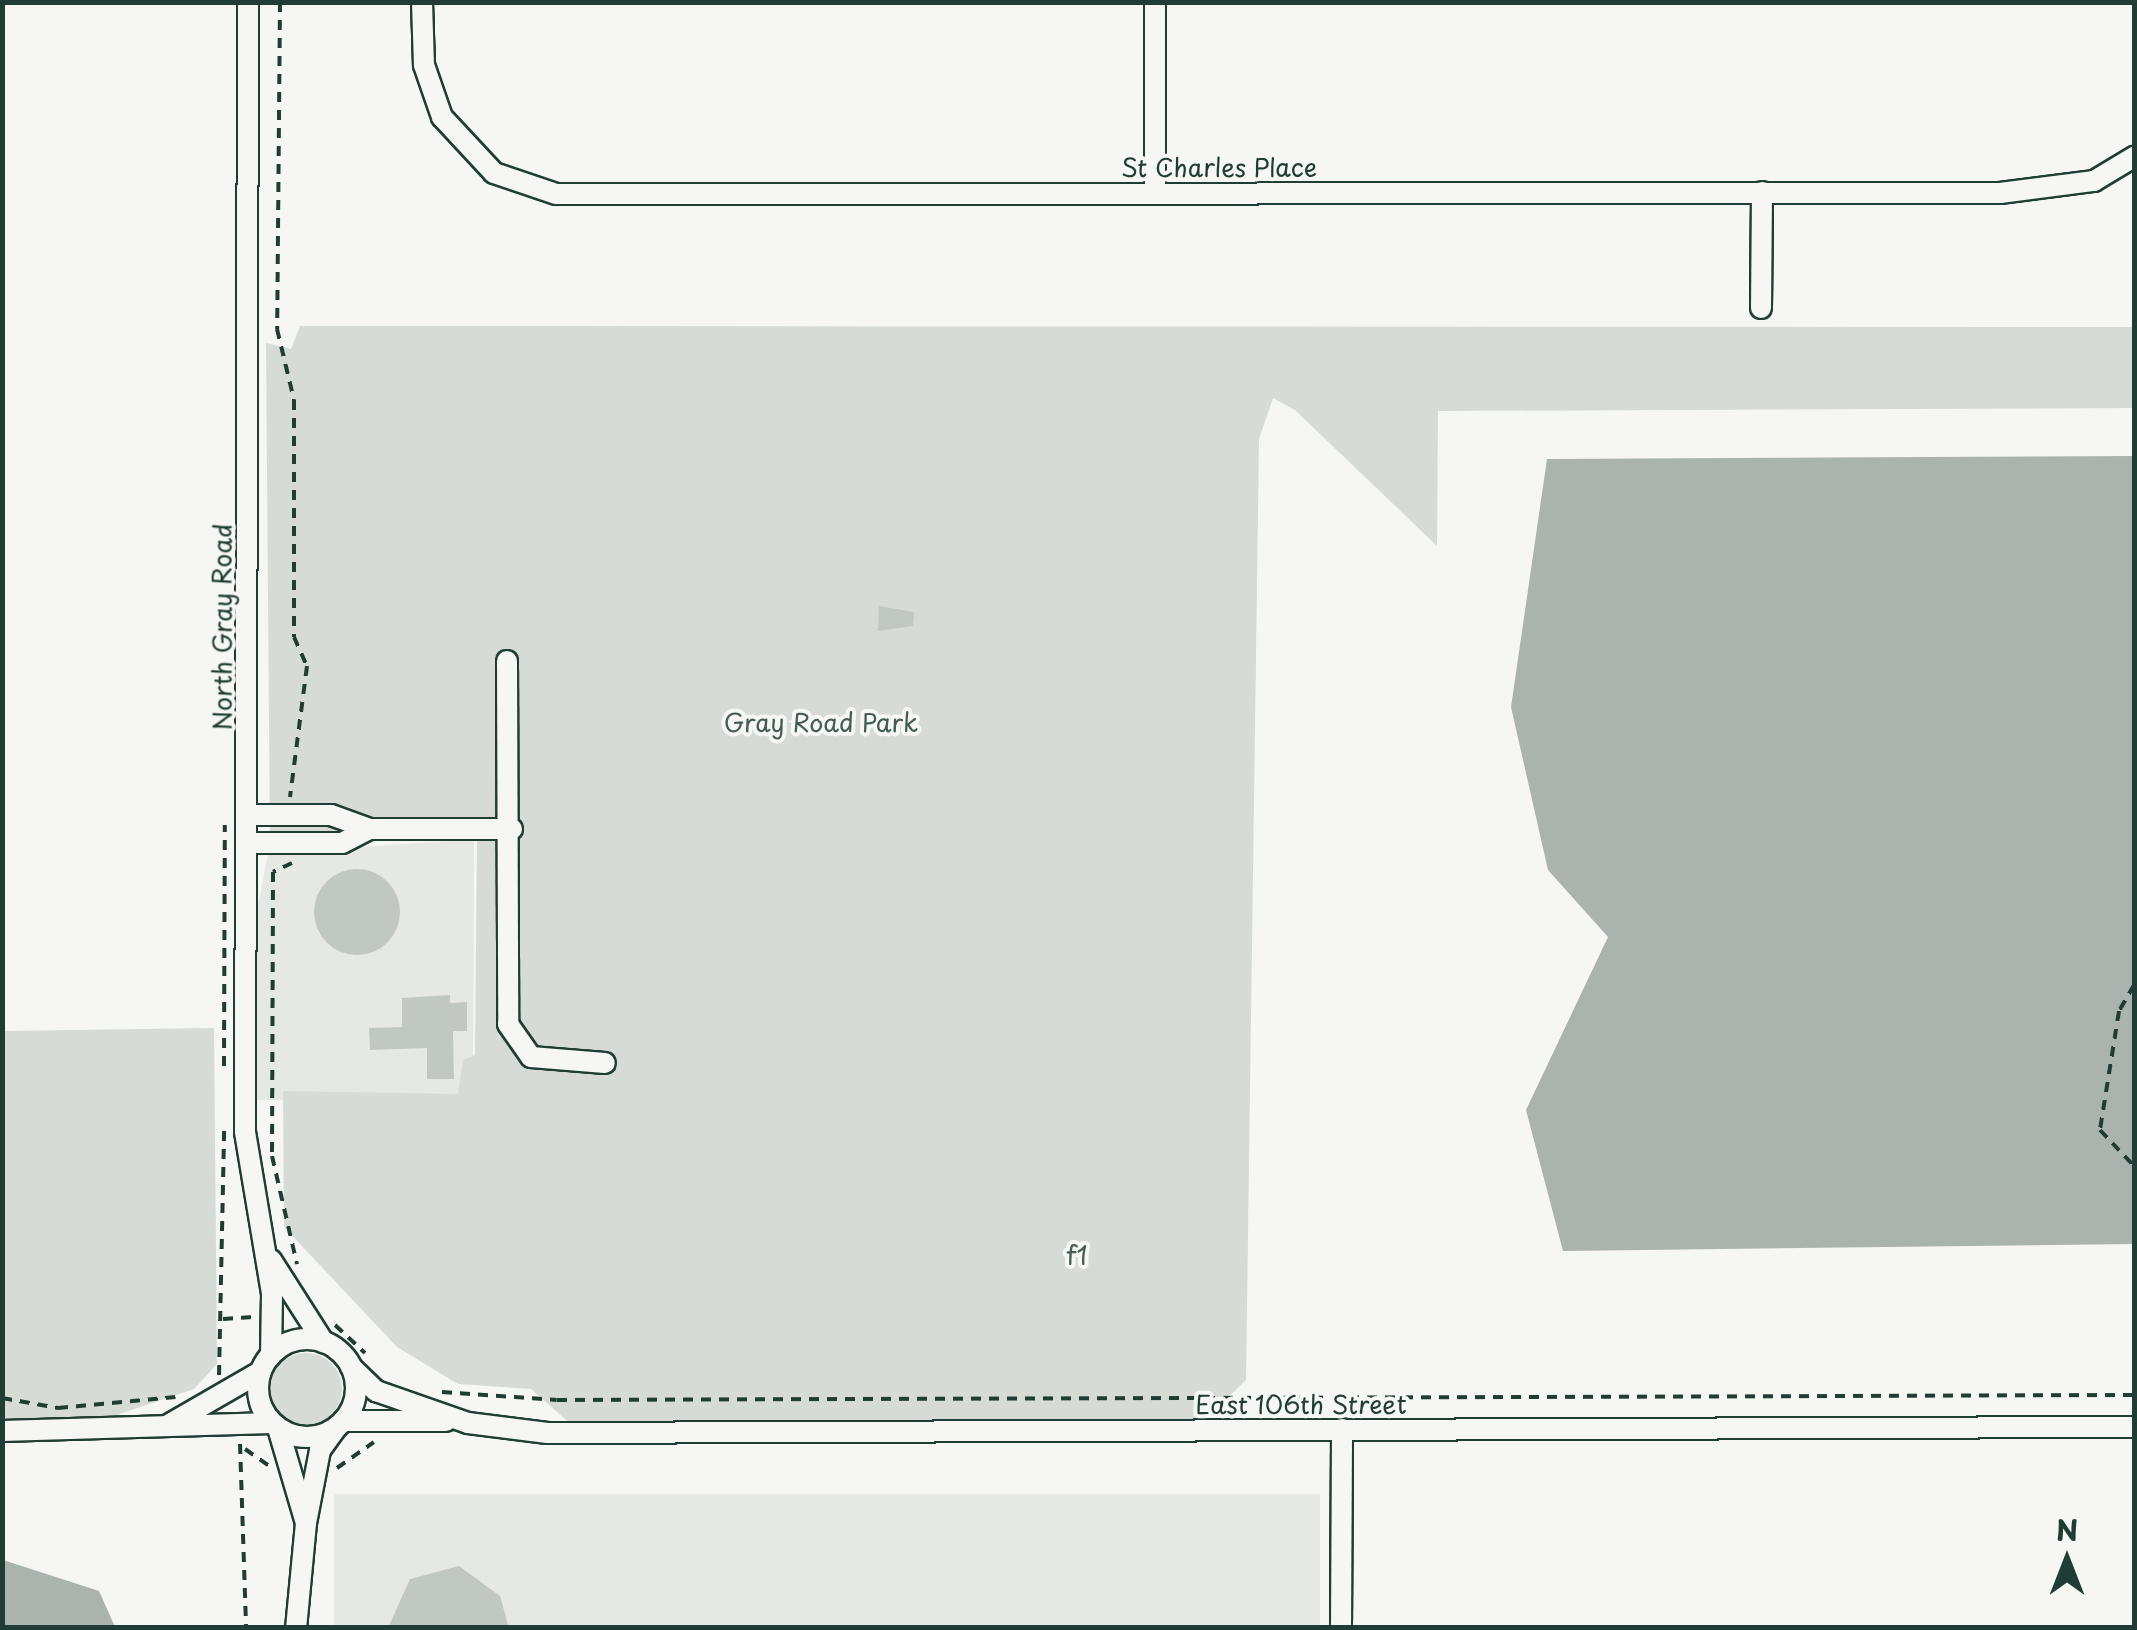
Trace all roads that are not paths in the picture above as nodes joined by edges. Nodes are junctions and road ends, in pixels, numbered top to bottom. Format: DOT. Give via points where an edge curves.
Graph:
graph roads {
  1 [pos="248,2"];
  2 [pos="422,2"];
  3 [pos="1155,2"];
  4 [pos="2134,158"];
  5 [pos="1155,192"];
  6 [pos="1762,192"];
  7 [pos="1761,308"];
  8 [pos="507,661"];
  9 [pos="246,815"];
  10 [pos="370,828"];
  11 [pos="512,828"];
  12 [pos="246,843"];
  13 [pos="605,1063"];
  14 [pos="265,1250"];
  15 [pos="324,1342"];
  16 [pos="265,1364"];
  17 [pos="351,1367"];
  18 [pos="468,1423"];
  19 [pos="340,1424"];
  20 [pos="275,1425"];
  21 [pos="164,1427"];
  22 [pos="2134,1427"];
  23 [pos="1342,1429"];
  24 [pos="2,1432"];
  25 [pos="306,1523"];
  26 [pos="296,1628"];
  27 [pos="1341,1628"];
  1 -- 9 [label="street, North Gray Road"];
  2 -- 5 [label="street, St Charles Place" via="424,65 442,118 494,172 540,190"];
  3 -- 5 [label="street"];
  4 -- 6 [label="street, St Charles Place" via="2056,191"];
  5 -- 6 [label="street, St Charles Place"];
  6 -- 7 [label="street"];
  8 -- 11 [label="street"];
  9 -- 10 [label="street" via="331,815"];
  9 -- 12 [label="street, North Gray Road"];
  10 -- 11 [label="street"];
  10 -- 12 [label="street" via="342,843"];
  11 -- 13 [label="street" via="508,1024 532,1057"];
  12 -- 14 [label="street, North Gray Road" via="245,1132"];
  14 -- 15 [label="street, North Gray Road"];
  14 -- 16 [label="street, North Gray Road" via="276,1329"];
  15 -- 16 [label="street" via="296,1341"];
  15 -- 17 [label="street"];
  16 -- 20 [label="street" via="258,1394"];
  16 -- 21 [label="street"];
  17 -- 18 [label="street, East 106th Street" via="376,1391"];
  17 -- 19 [label="street" via="354,1399"];
  18 -- 19 [label="street, East 106th Street"];
  18 -- 23 [label="street, East 106th Street" via="571,1433"];
  19 -- 20 [label="street" via="302,1437"];
  19 -- 25 [label="street" via="320,1450"];
  20 -- 21 [label="street"];
  20 -- 25 [label="street"];
  21 -- 24 [label="street"];
  22 -- 23 [label="street, East 106th Street"];
  23 -- 27 [label="street"];
  25 -- 26 [label="street"];
}
